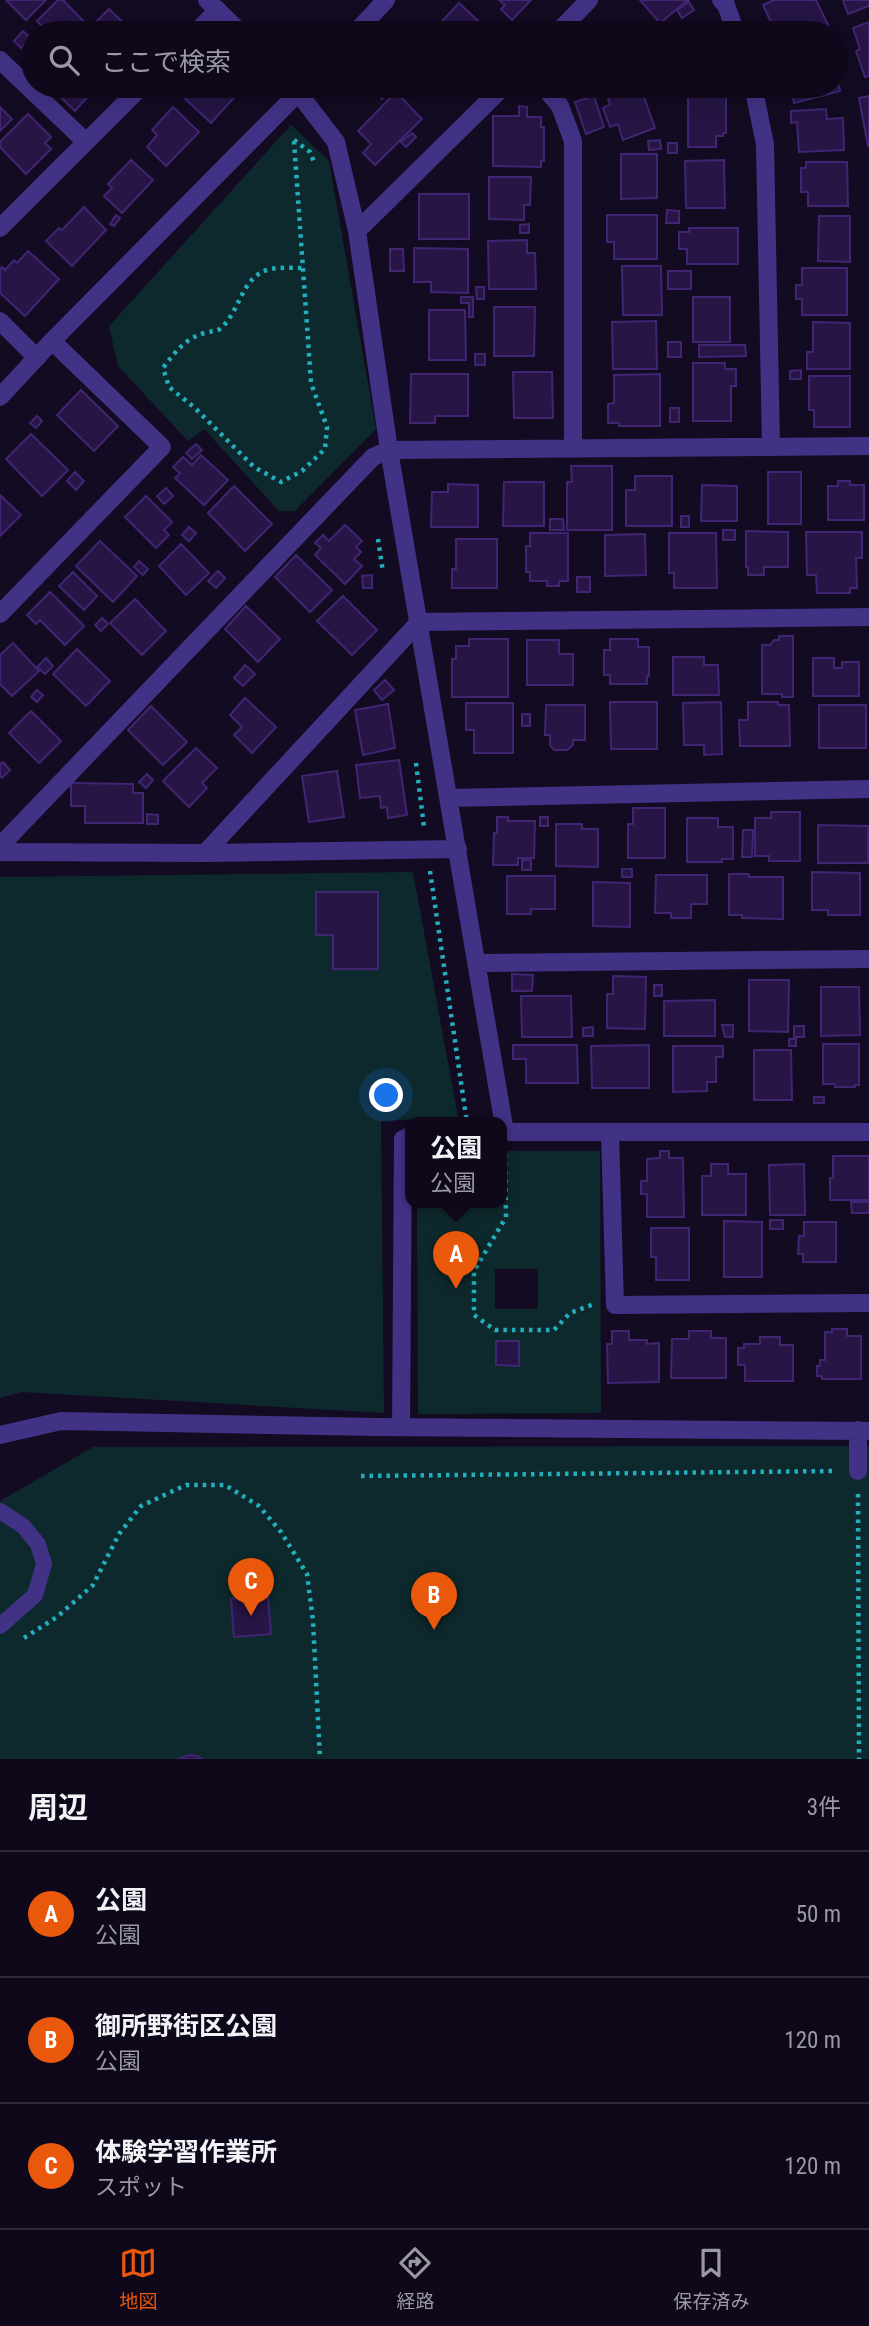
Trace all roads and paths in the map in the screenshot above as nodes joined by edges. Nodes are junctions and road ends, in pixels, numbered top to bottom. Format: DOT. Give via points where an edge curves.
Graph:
graph roads {
  1 [pos="386,0"];
  2 [pos="589,0"];
  3 [pos="721,0"];
  4 [pos="212,5"];
  5 [pos="202,21"];
  6 [pos="229,21"];
  7 [pos="366,21"];
  8 [pos="569,21"];
  9 [pos="732,21"];
  10 [pos="0,60"];
  11 [pos="21,80"];
  12 [pos="40,98"];
  13 [pos="130,98"];
  14 [pos="289,98"];
  15 [pos="306,98"];
  16 [pos="492,98"];
  17 [pos="554,98"];
  18 [pos="755,98"];
  19 [pos="294,140"];
  20 [pos="86,142"];
  21 [pos="0,228"];
  22 [pos="357,231"];
  23 [pos="304,268"];
  24 [pos="0,320"];
  25 [pos="52,341"];
  26 [pos="37,358"];
  27 [pos="0,397"];
  28 [pos="771,446"];
  29 [pos="869,446"];
  30 [pos="573,448"];
  31 [pos="389,450"];
  32 [pos="0,614"];
  33 [pos="869,617"];
  34 [pos="419,622"];
  35 [pos="869,789"];
  36 [pos="450,798"];
  37 [pos="0,846"];
  38 [pos="458,849"];
  39 [pos="0,852"];
  40 [pos="205,853"];
  41 [pos="869,959"];
  42 [pos="477,963"];
  43 [pos="501,1117"];
  44 [pos="507,1132"];
  45 [pos="869,1132"];
  46 [pos="610,1134"];
  47 [pos="405,1138"];
  48 [pos="506,1208"];
  49 [pos="869,1303"];
  50 [pos="615,1305"];
  51 [pos="401,1427"];
  52 [pos="864,1431"];
  53 [pos="0,1435"];
  54 [pos="858,1471"];
  55 [pos="361,1476"];
  56 [pos="0,1510"];
  57 [pos="0,1626"];
  58 [pos="23,1639"];
  59 [pos="320,1759"];
  60 [pos="859,1759"];
  1 -- 7 [label="street"];
  2 -- 8 [label="street"];
  3 -- 9 [label="street"];
  4 -- 5 [label="street"];
  4 -- 6 [label="street"];
  10 -- 11 [label="street"];
  12 -- 20 [label="street"];
  13 -- 20 [label="street"];
  14 -- 25 [label="street"];
  15 -- 22 [label="street" via="336,142"];
  16 -- 22 [label="street"];
  17 -- 30 [label="street" via="573,141"];
  18 -- 28 [label="street" via="765,144"];
  19 -- 23 [label="path"];
  20 -- 21 [label="street"];
  22 -- 31 [label="street"];
  23 -- 23 [label="path" via="311,383 327,427 325,449 302,471 281,482 254,467 169,387 163,368 181,345 218,331 235,312 256,274"];
  24 -- 26 [label="street"];
  25 -- 26 [label="street"];
  25 -- 32 [label="street" via="162,447"];
  26 -- 27 [label="street"];
  28 -- 29 [label="street"];
  28 -- 30 [label="street"];
  30 -- 31 [label="street"];
  31 -- 34 [label="street"];
  31 -- 37 [label="street" via="373,457"];
  33 -- 34 [label="street"];
  34 -- 36 [label="street"];
  34 -- 40 [label="street"];
  35 -- 36 [label="street"];
  36 -- 38 [label="street"];
  38 -- 40 [label="street"];
  38 -- 42 [label="street"];
  39 -- 40 [label="street"];
  41 -- 42 [label="street"];
  42 -- 43 [label="street"];
  44 -- 46 [label="street"];
  45 -- 46 [label="street"];
  46 -- 50 [label="street"];
  47 -- 51 [label="street"];
  48 -- 50 [label="path" via="506,1217 474,1271 474,1315 495,1329 554,1330 570,1313 590,1304"];
  49 -- 50 [label="street"];
  51 -- 52 [label="street"];
  51 -- 53 [label="street" via="61,1421"];
  52 -- 54 [label="street"];
  54 -- 55 [label="path"];
  54 -- 60 [label="path"];
  56 -- 57 [label="lane" via="23,1526 38,1545 44,1564 35,1595"];
  58 -- 59 [label="path" via="93,1585 119,1534 141,1506 186,1485 225,1485 259,1506 307,1574"];
}
